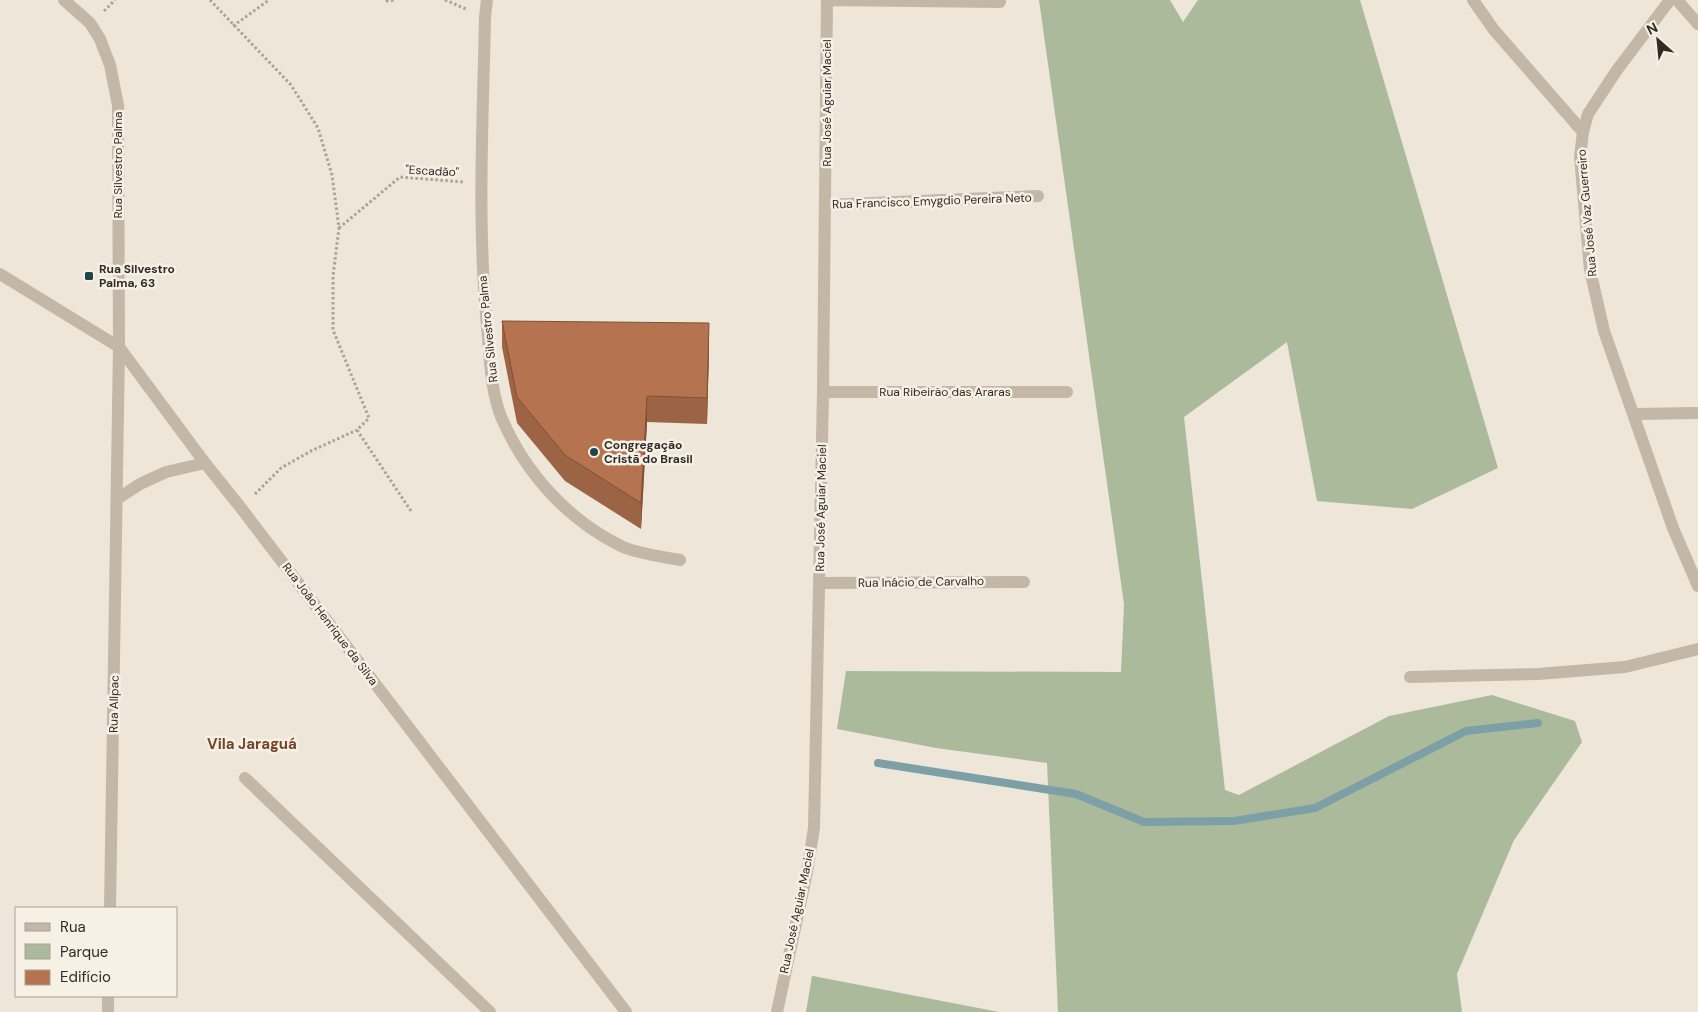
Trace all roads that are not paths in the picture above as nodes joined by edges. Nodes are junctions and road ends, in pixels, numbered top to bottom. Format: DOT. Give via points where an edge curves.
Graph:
graph roads {
  1 [pos="64,0"];
  2 [pos="487,0"];
  3 [pos="827,0"];
  4 [pos="1473,0"];
  5 [pos="1670,0"];
  6 [pos="1677,0"];
  7 [pos="1000,2"];
  8 [pos="1698,24"];
  9 [pos="1583,132"];
  10 [pos="1038,196"];
  11 [pos="826,205"];
  12 [pos="0,274"];
  13 [pos="119,348"];
  14 [pos="823,392"];
  15 [pos="1067,392"];
  16 [pos="1698,413"];
  17 [pos="1634,414"];
  18 [pos="205,463"];
  19 [pos="117,499"];
  20 [pos="680,560"];
  21 [pos="1024,582"];
  22 [pos="819,583"];
  23 [pos="1698,586"];
  24 [pos="1698,648"];
  25 [pos="1410,677"];
  26 [pos="245,778"];
  27 [pos="110,907"];
  28 [pos="108,997"];
  29 [pos="108,1012"];
  30 [pos="490,1012"];
  31 [pos="626,1012"];
  32 [pos="777,1012"];
  1 -- 13 [label="street, Rua Silvestro Palma" via="90,23 100,39 110,64 118,105"];
  2 -- 20 [label="street, Rua Silvestro Palma" via="482,279 492,380 502,418 525,463 552,495 584,525 623,548"];
  3 -- 7 [label="street"];
  3 -- 11 [label="street, Rua José Aguiar Maciel"];
  4 -- 9 [label="street" via="1494,30"];
  5 -- 9 [label="street, Rua José Vaz Guerreiro" via="1588,114"];
  6 -- 8 [label="street"];
  9 -- 17 [label="street, Rua José Vaz Guerreiro" via="1580,157 1590,270 1604,331"];
  10 -- 11 [label="street, Rua Francisco Emygdio Pereira Neto"];
  11 -- 14 [label="street, Rua José Aguiar Maciel"];
  12 -- 13 [label="street, Rua João Henrique da Silva"];
  13 -- 18 [label="street, Rua João Henrique da Silva"];
  13 -- 19 [label="street, Rua Allpac"];
  14 -- 15 [label="street, Rua Ribeirão das Araras"];
  14 -- 22 [label="street, Rua José Aguiar Maciel"];
  16 -- 17 [label="street"];
  17 -- 23 [label="street, Rua José Vaz Guerreiro" via="1673,528"];
  18 -- 19 [label="street" via="166,472"];
  18 -- 31 [label="street, Rua João Henrique da Silva"];
  19 -- 27 [label="street, Rua Allpac"];
  21 -- 22 [label="street, Rua Inácio de Carvalho"];
  22 -- 32 [label="street, Rua José Aguiar Maciel" via="814,828"];
  24 -- 25 [label="street" via="1625,667 1538,674"];
  26 -- 30 [label="street"];
  28 -- 29 [label="street"];
}
